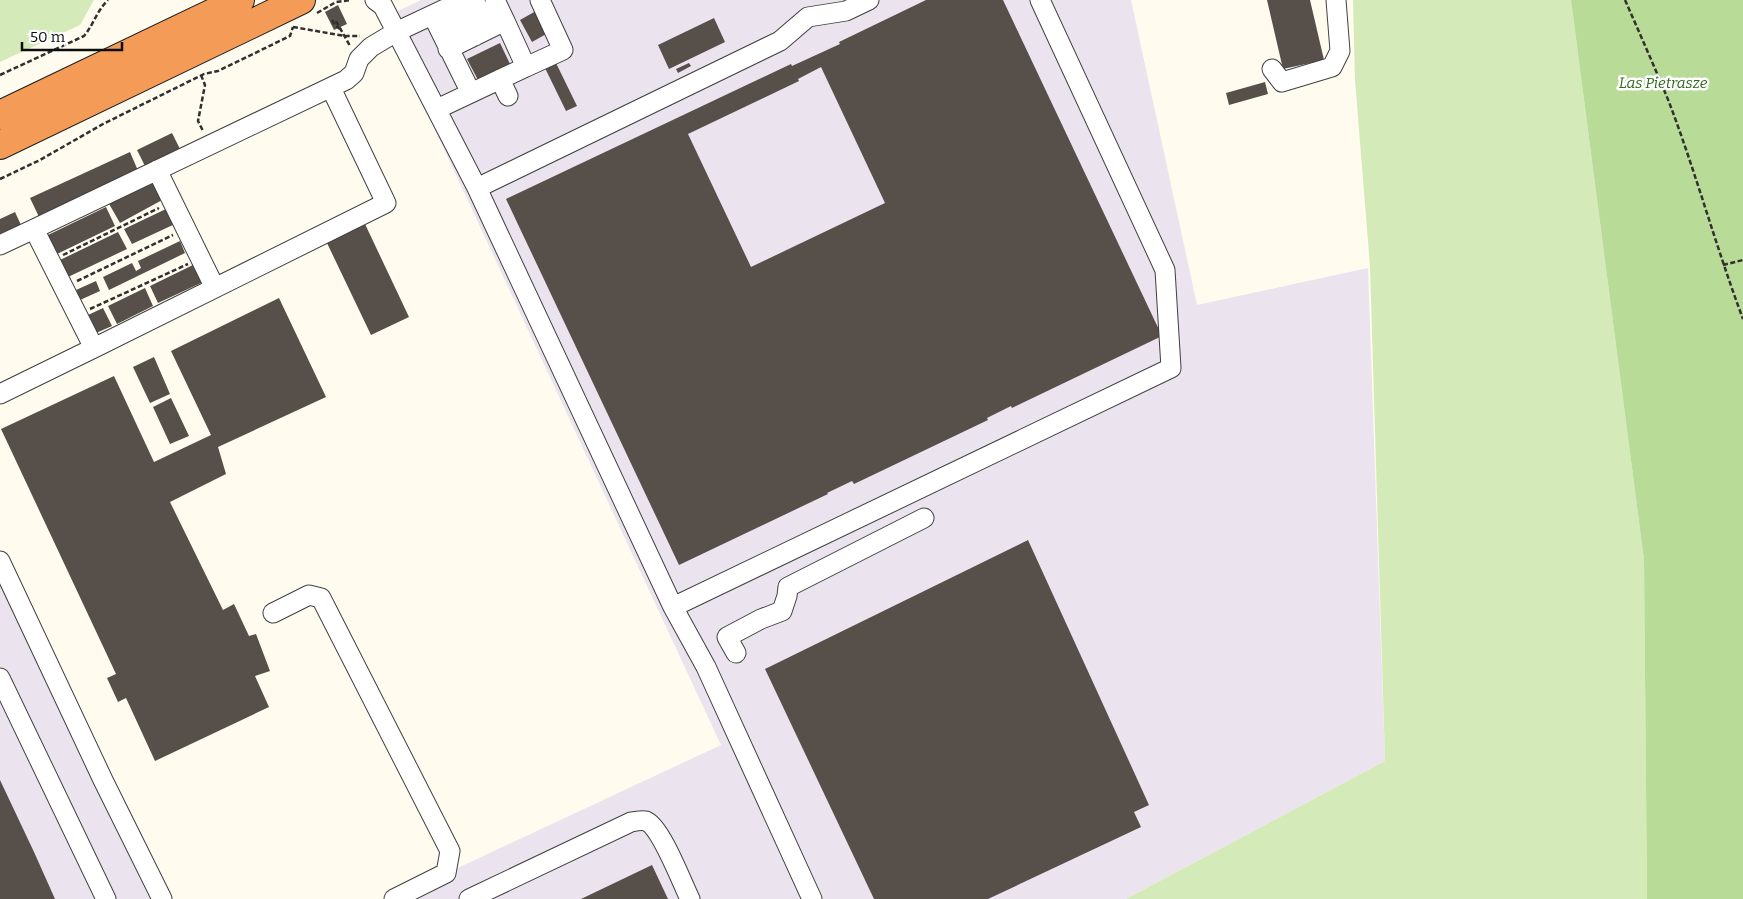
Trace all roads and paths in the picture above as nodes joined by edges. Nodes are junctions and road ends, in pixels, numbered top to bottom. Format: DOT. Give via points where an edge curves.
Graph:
graph roads {
  1 [pos="108,0"];
  2 [pos="240,0"];
  3 [pos="351,0"];
  4 [pos="494,0"];
  5 [pos="540,0"];
  6 [pos="869,0"];
  7 [pos="1040,0"];
  8 [pos="1336,0"];
  9 [pos="1625,0"];
  10 [pos="380,2"];
  11 [pos="455,5"];
  12 [pos="305,12"];
  13 [pos="334,21"];
  14 [pos="293,27"];
  15 [pos="396,32"];
  16 [pos="476,35"];
  17 [pos="526,67"];
  18 [pos="1272,68"];
  19 [pos="203,74"];
  20 [pos="0,75"];
  21 [pos="331,88"];
  22 [pos="471,93"];
  23 [pos="436,109"];
  24 [pos="0,115"];
  25 [pos="0,145"];
  26 [pos="210,145"];
  27 [pos="157,170"];
  28 [pos="0,179"];
  29 [pos="477,188"];
  30 [pos="172,201"];
  31 [pos="34,229"];
  32 [pos="186,229"];
  33 [pos="0,244"];
  34 [pos="200,258"];
  35 [pos="1743,260"];
  36 [pos="50,261"];
  37 [pos="1723,265"];
  38 [pos="63,287"];
  39 [pos="215,288"];
  40 [pos="77,315"];
  41 [pos="1743,319"];
  42 [pos="94,348"];
  43 [pos="0,394"];
  44 [pos="924,518"];
  45 [pos="0,561"];
  46 [pos="673,608"];
  47 [pos="273,612"];
  48 [pos="736,653"];
  49 [pos="0,678"];
  50 [pos="106,899"];
  51 [pos="162,899"];
  52 [pos="394,899"];
  53 [pos="469,899"];
  54 [pos="690,899"];
  55 [pos="812,899"];
  1 -- 20 [label="path" via="98,10 84,36"];
  2 -- 24 [label="highway"];
  3 -- 12 [label="path"];
  4 -- 16 [label="street"];
  5 -- 17 [label="street" via="563,50"];
  6 -- 29 [label="street" via="846,11 808,17 780,41"];
  7 -- 46 [label="street" via="1166,270 1171,368"];
  8 -- 18 [label="street" via="1340,51 1332,67 1282,82"];
  9 -- 37 [label="path" via="1669,102"];
  10 -- 15 [label="street"];
  11 -- 15 [label="street"];
  11 -- 16 [label="street"];
  11 -- 16 [label="street"];
  12 -- 14 [label="path"];
  12 -- 25 [label="highway"];
  13 -- 14 [label="path" via="345,36"];
  14 -- 19 [label="path" via="290,36 218,71"];
  15 -- 21 [label="street" via="371,47 359,59 354,73"];
  15 -- 23 [label="street"];
  16 -- 17 [label="street"];
  16 -- 22 [label="street"];
  17 -- 22 [label="street" via="504,88"];
  19 -- 26 [label="path" via="205,85 198,121"];
  19 -- 28 [label="path"];
  21 -- 26 [label="street"];
  21 -- 39 [label="street" via="386,203"];
  22 -- 23 [label="street"];
  23 -- 29 [label="street"];
  26 -- 27 [label="street"];
  27 -- 30 [label="street"];
  27 -- 31 [label="street"];
  29 -- 46 [label="street"];
  30 -- 32 [label="street"];
  30 -- 36 [label="path"];
  31 -- 33 [label="street"];
  31 -- 36 [label="street"];
  32 -- 34 [label="street"];
  32 -- 38 [label="path"];
  34 -- 39 [label="street"];
  34 -- 40 [label="path"];
  35 -- 37 [label="path"];
  36 -- 38 [label="street"];
  37 -- 41 [label="path"];
  38 -- 40 [label="street"];
  39 -- 42 [label="street"];
  40 -- 42 [label="street"];
  42 -- 43 [label="street"];
  44 -- 48 [label="street" via="788,587 782,611 727,637"];
  45 -- 51 [label="street"];
  46 -- 55 [label="street" via="706,667"];
  47 -- 52 [label="street" via="309,595 321,598 450,851 446,873"];
  49 -- 50 [label="street"];
  53 -- 54 [label="street" via="631,822 645,820 658,833"];
}
